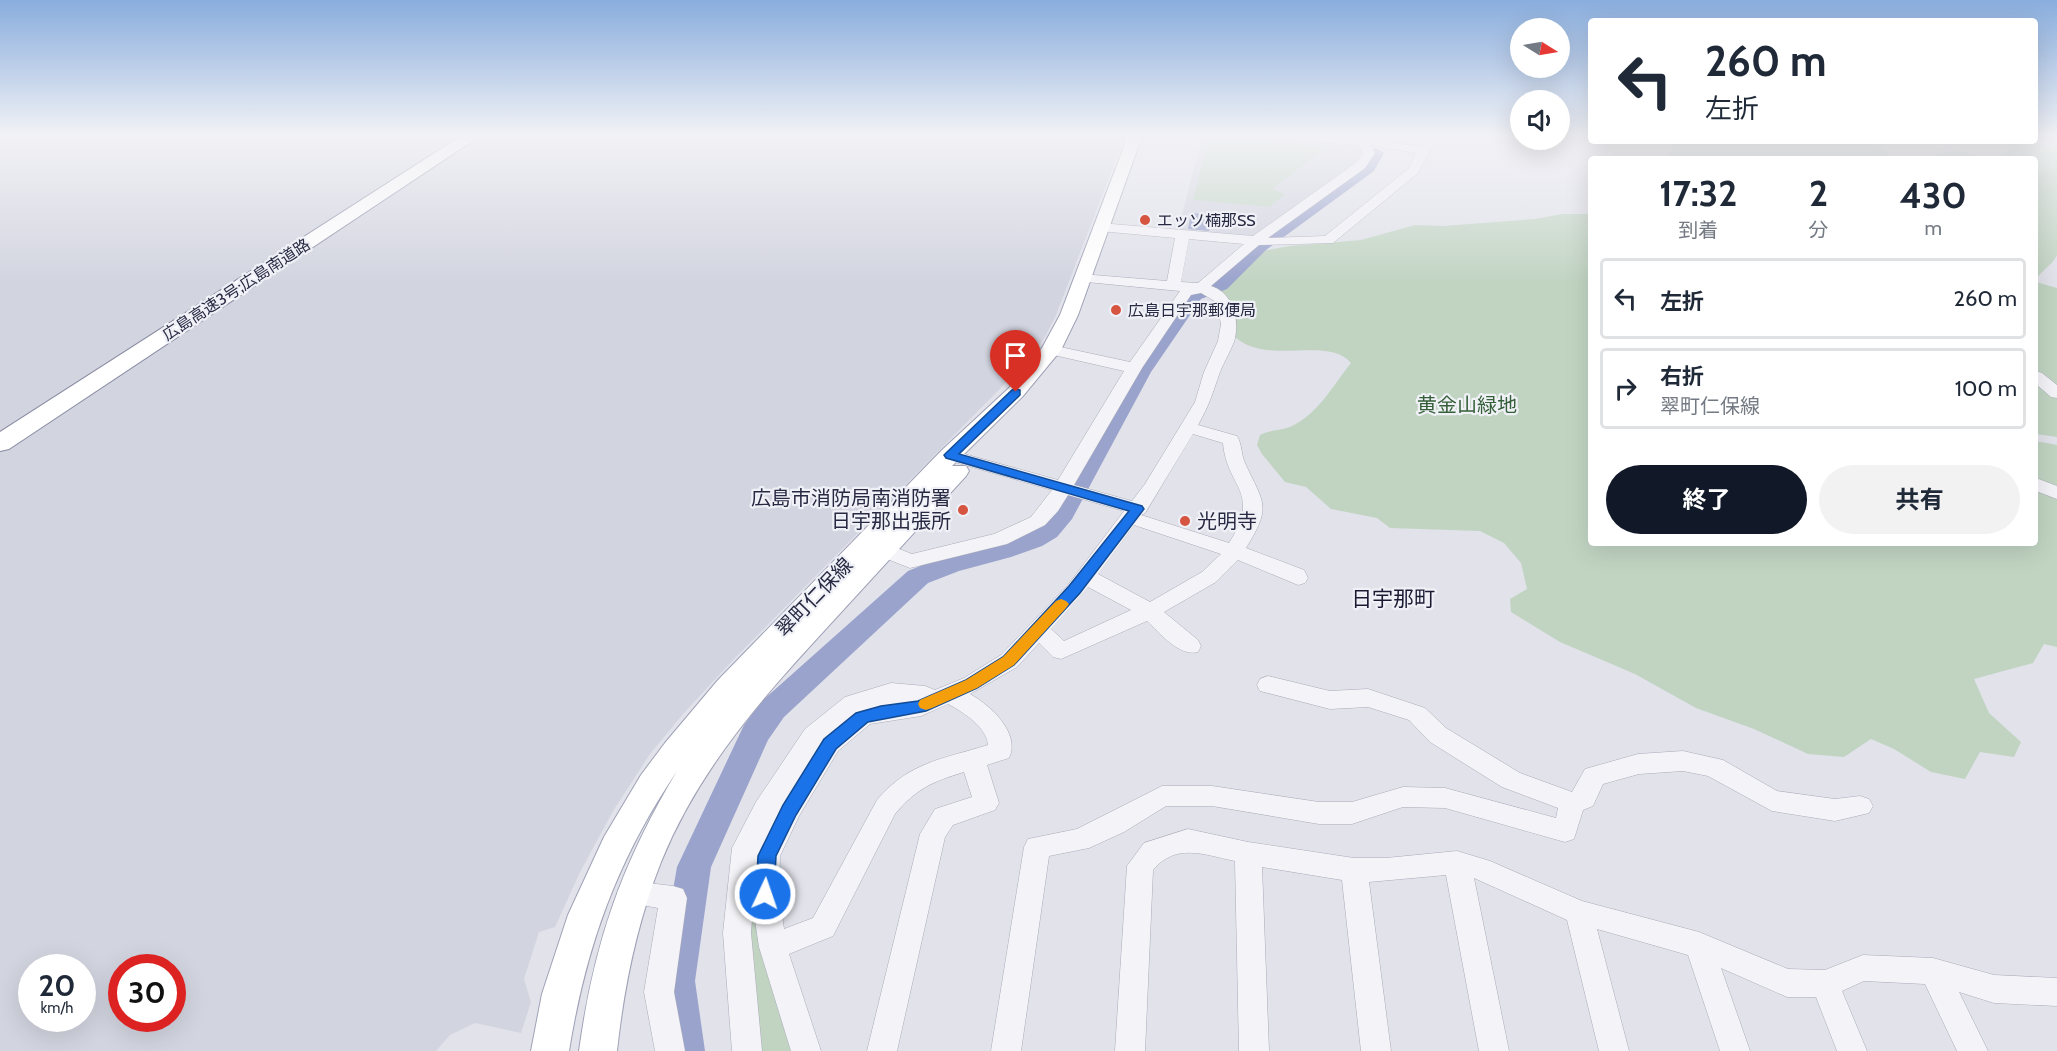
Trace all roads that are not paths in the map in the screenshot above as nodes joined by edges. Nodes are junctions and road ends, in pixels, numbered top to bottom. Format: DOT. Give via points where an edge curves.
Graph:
graph roads {
  1 [pos="382,185"];
  2 [pos="397,185"];
  3 [pos="1120,185"];
  4 [pos="1126,185"];
  5 [pos="1335,185"];
  6 [pos="1396,185"];
  7 [pos="1107,228"];
  8 [pos="1183,234"];
  9 [pos="1263,241"];
  10 [pos="1089,279"];
  11 [pos="1173,286"];
  12 [pos="1205,289"];
  13 [pos="180,314"];
  14 [pos="1059,352"];
  15 [pos="1134,368"];
  16 [pos="2038,378"];
  17 [pos="2057,393"];
  18 [pos="75,394"];
  19 [pos="0,424"];
  20 [pos="1187,427"];
  21 [pos="0,430"];
  22 [pos="0,443"];
  23 [pos="0,448"];
  24 [pos="959,458"];
  25 [pos="2038,485"];
  26 [pos="1070,490"];
  27 [pos="2057,493"];
  28 [pos="1134,514"];
  29 [pos="884,550"];
  30 [pos="1234,551"];
  31 [pos="1085,576"];
  32 [pos="1298,578"];
  33 [pos="1148,610"];
  34 [pos="1038,629"];
  35 [pos="1190,646"];
  36 [pos="1268,685"];
  37 [pos="942,696"];
  38 [pos="973,760"];
  39 [pos="1572,803"];
  40 [pos="1860,806"];
  41 [pos="1248,853"];
  42 [pos="1457,862"];
  43 [pos="1354,870"];
  44 [pos="631,894"];
  45 [pos="1579,912"];
  46 [pos="1699,945"];
  47 [pos="773,946"];
  48 [pos="1933,971"];
  49 [pos="1825,984"];
  50 [pos="2056,994"];
  51 [pos="550,1051"];
  52 [pos="598,1051"];
  53 [pos="670,1051"];
  54 [pos="747,1051"];
  55 [pos="806,1051"];
  56 [pos="882,1051"];
  57 [pos="1006,1051"];
  58 [pos="1130,1051"];
  59 [pos="1254,1051"];
  60 [pos="1376,1051"];
  61 [pos="1494,1051"];
  62 [pos="1614,1051"];
  63 [pos="1735,1051"];
  64 [pos="1852,1051"];
  65 [pos="1973,1051"];
  1 -- 13 [label="highway, 広島高速3号;広島南道路"];
  2 -- 18 [label="highway, 広島高速3号;広島南道路"];
  3 -- 7 [label="main road, 翠町仁保線"];
  4 -- 7 [label="main road, 翠町仁保線"];
  5 -- 9 [label="street"];
  6 -- 9 [label="street" via="1328,240"];
  7 -- 8 [label="street"];
  7 -- 10 [label="main road, 翠町仁保線"];
  8 -- 9 [label="street"];
  8 -- 11 [label="street"];
  9 -- 12 [label="street"];
  10 -- 11 [label="street"];
  10 -- 14 [label="main road, 翠町仁保線" via="1069,315"];
  11 -- 12 [label="street"];
  12 -- 15 [label="street" via="1186,292"];
  12 -- 20 [label="street" via="1223,300 1229,324 1203,402"];
  13 -- 19 [label="highway"];
  13 -- 21 [label="highway, 広島高速3号;広島南道路"];
  14 -- 15 [label="street"];
  14 -- 24 [label="main road, 翠町仁保線" via="1016,392"];
  15 -- 26 [label="street"];
  16 -- 17 [label="street"];
  18 -- 22 [label="highway, 広島高速3号;広島南道路"];
  18 -- 23 [label="highway"];
  20 -- 28 [label="street"];
  20 -- 30 [label="street" via="1231,440 1233,456 1253,494 1250,522"];
  24 -- 26 [label="street"];
  24 -- 29 [label="main road, 翠町仁保線"];
  24 -- 51 [label="main road, 翠町仁保線" via="728,687 652,784 615,847 585,915 560,994"];
  25 -- 27 [label="street"];
  26 -- 28 [label="street"];
  26 -- 29 [label="street" via="1038,520 1000,539 910,561"];
  28 -- 30 [label="street"];
  28 -- 31 [label="street"];
  29 -- 44 [label="main road, 翠町仁保線" via="725,724 662,822"];
  30 -- 32 [label="street" via="1297,574"];
  30 -- 33 [label="street" via="1211,576"];
  31 -- 33 [label="street"];
  31 -- 34 [label="street"];
  33 -- 34 [label="street" via="1061,651"];
  33 -- 35 [label="street"];
  34 -- 37 [label="street" via="1009,661 972,684"];
  36 -- 39 [label="street" via="1330,700 1368,698 1417,714 1438,735 1511,780"];
  37 -- 38 [label="street" via="974,707 999,736 1000,751"];
  37 -- 47 [label="street" via="921,707 862,718 830,744 789,810 767,856 765,894"];
  37 -- 54 [label="street" via="891,692 853,703 813,735 765,809 745,848 736,933"];
  38 -- 47 [label="street" via="920,776 900,790 886,807 823,927"];
  38 -- 56 [label="street" via="986,803 944,817 933,834"];
  39 -- 40 [label="street" via="1584,799 1594,776 1638,764 1683,761 1714,767 1772,801 1835,810"];
  39 -- 57 [label="street" via="1565,831 1445,798 1402,797 1352,813 1319,813 1212,796 1162,796 1080,840 1037,847"];
  41 -- 43 [label="street"];
  41 -- 58 [label="street" via="1188,840 1153,851 1140,866"];
  41 -- 59 [label="street"];
  42 -- 43 [label="street"];
  42 -- 45 [label="street"];
  42 -- 61 [label="street"];
  43 -- 60 [label="street"];
  44 -- 52 [label="main road, 翠町仁保線" via="607,982"];
  44 -- 53 [label="street" via="673,898 659,992"];
  45 -- 46 [label="street"];
  45 -- 62 [label="street"];
  46 -- 49 [label="street" via="1787,983"];
  46 -- 63 [label="street"];
  47 -- 55 [label="street"];
  48 -- 49 [label="street" via="1863,968"];
  48 -- 50 [label="street" via="1994,989"];
  48 -- 65 [label="street"];
  49 -- 64 [label="street"];
}
